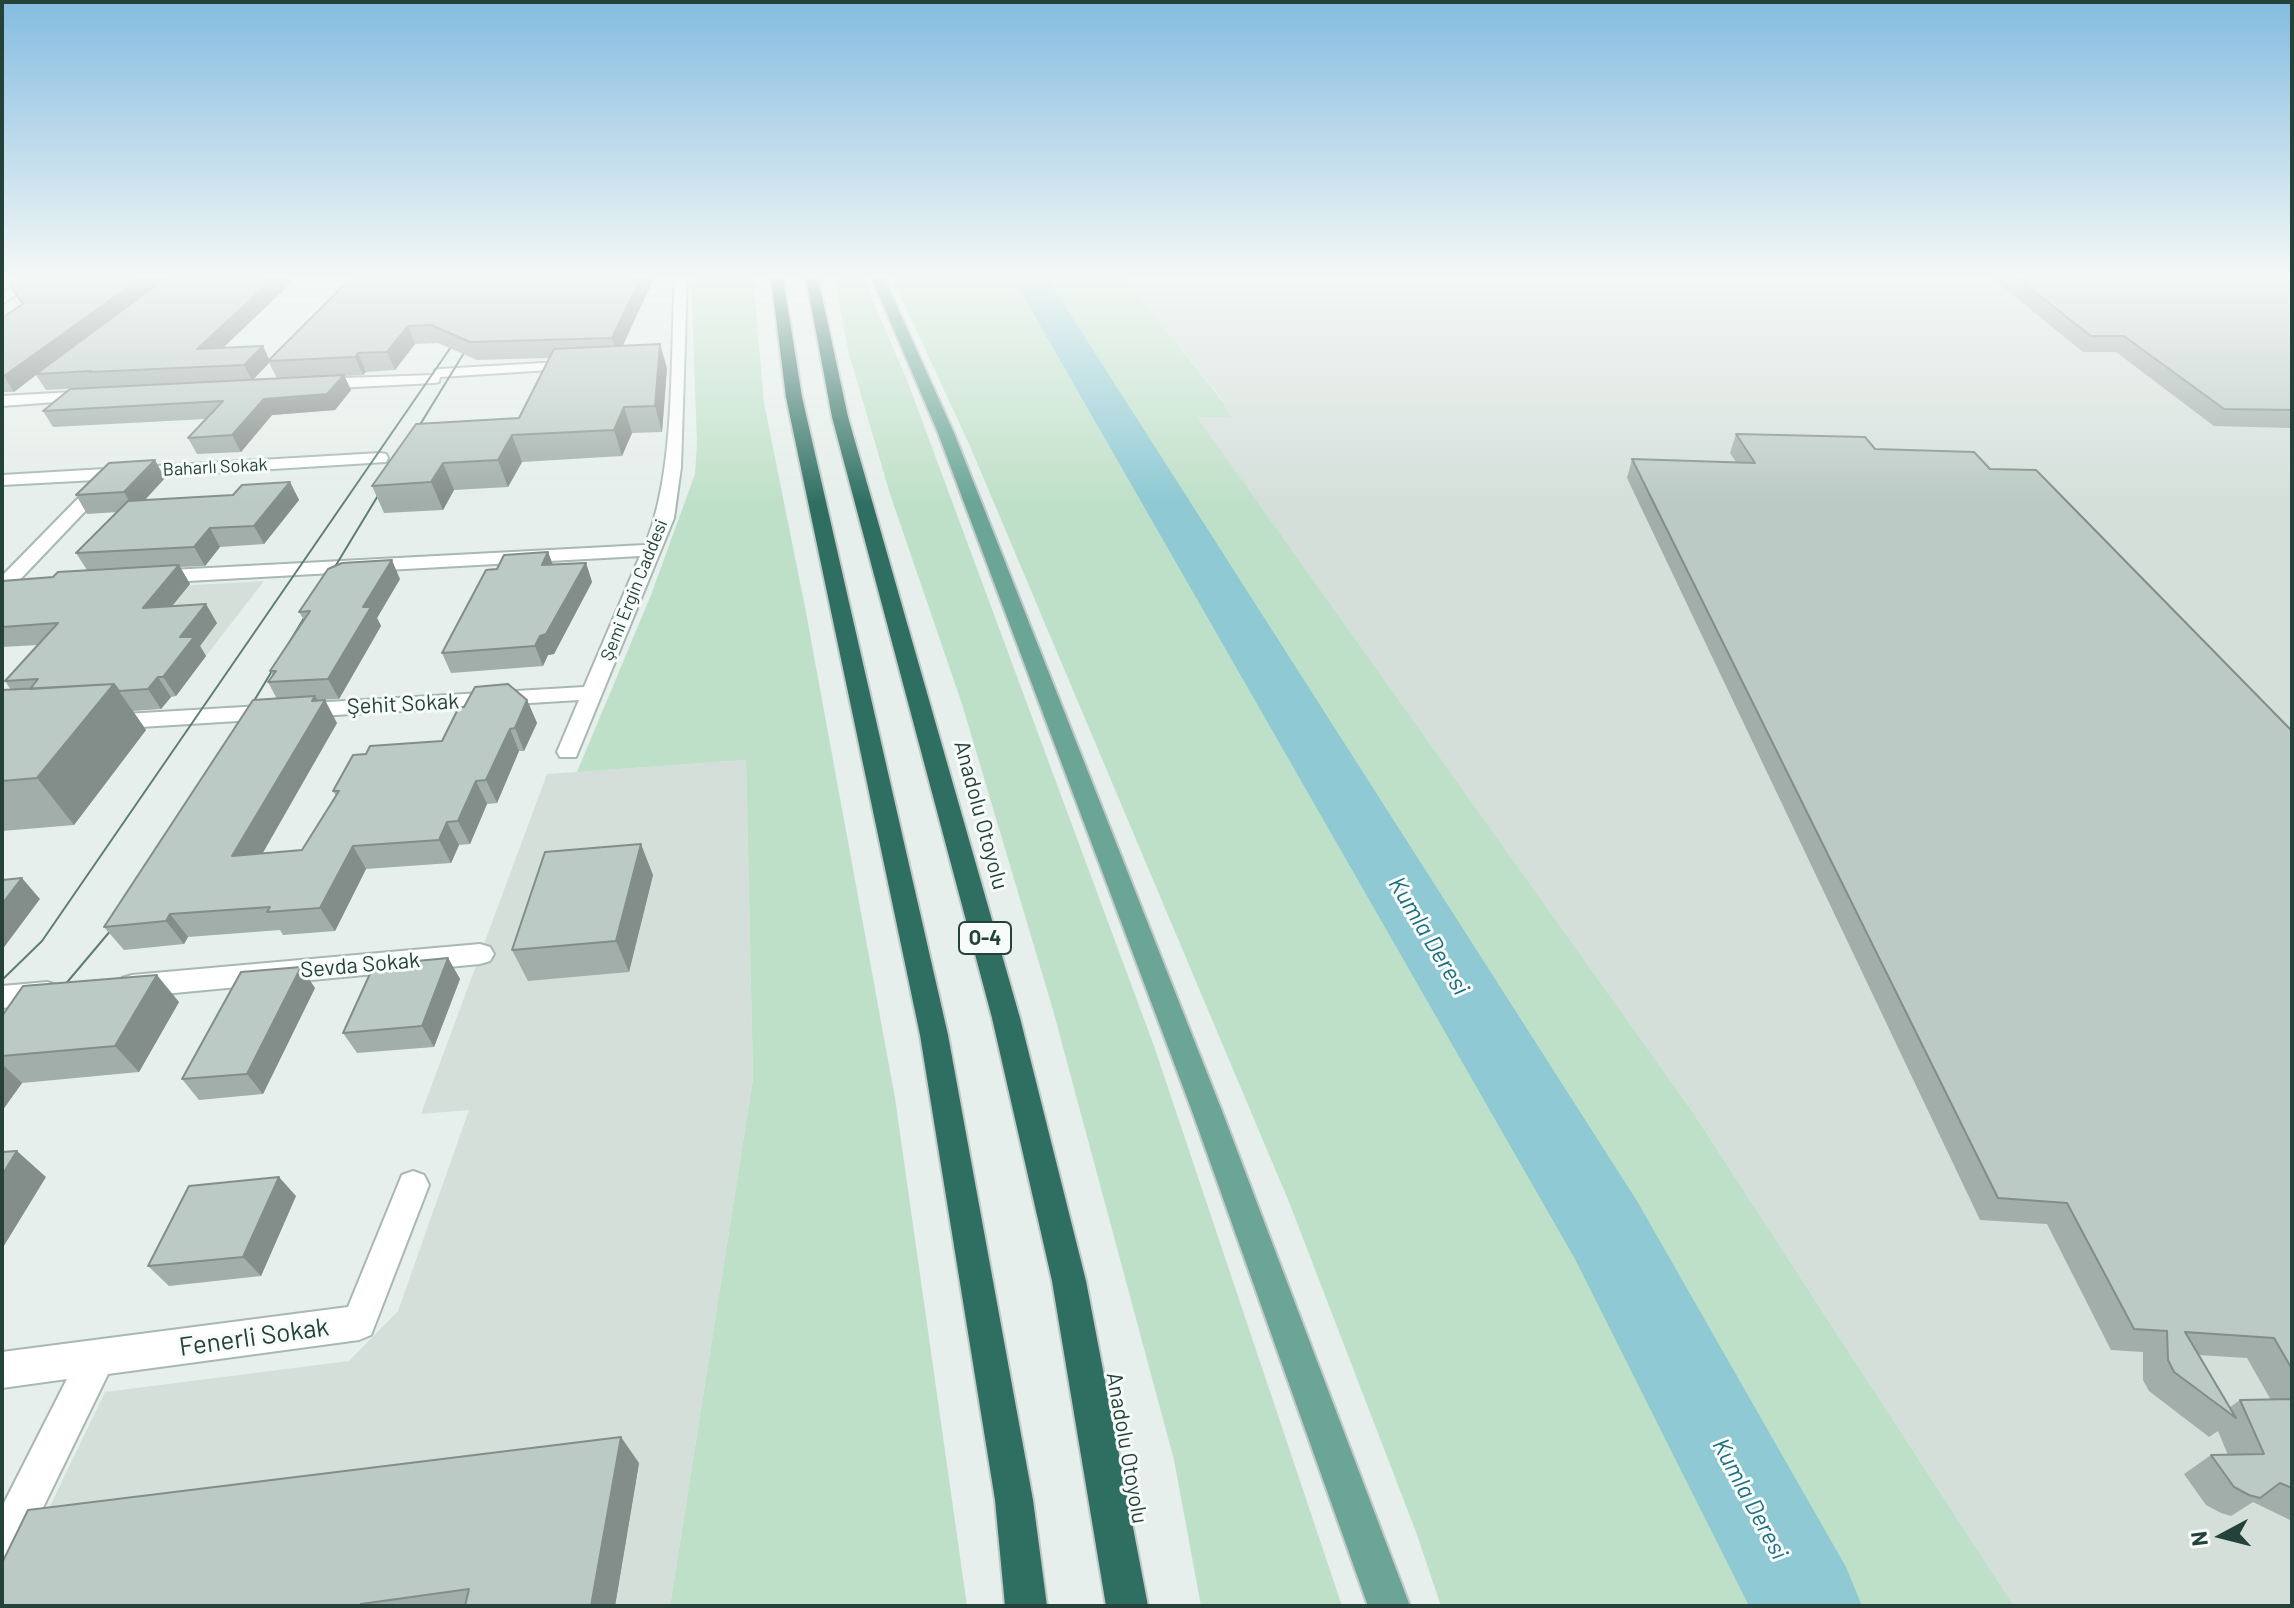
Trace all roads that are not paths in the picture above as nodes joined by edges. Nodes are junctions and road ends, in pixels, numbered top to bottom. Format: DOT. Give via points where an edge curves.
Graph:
graph roads {
  1 [pos="673,353"];
  2 [pos="788,353"];
  3 [pos="824,353"];
  4 [pos="910,353"];
  5 [pos="588,365"];
  6 [pos="40,382"];
  7 [pos="306,384"];
  8 [pos="107,395"];
  9 [pos="9,401"];
  10 [pos="2,413"];
  11 [pos="380,458"];
  12 [pos="111,473"];
  13 [pos="2,480"];
  14 [pos="652,550"];
  15 [pos="128,578"];
  16 [pos="34,584"];
  17 [pos="3,586"];
  18 [pos="592,693"];
  19 [pos="92,723"];
  20 [pos="568,752"];
  21 [pos="480,954"];
  22 [pos="105,988"];
  23 [pos="74,991"];
  24 [pos="2,997"];
  25 [pos="413,1185"];
  26 [pos="97,1358"];
  27 [pos="2,1370"];
  28 [pos="2,1549"];
  29 [pos="1026,1606"];
  30 [pos="1127,1606"];
  31 [pos="1389,1606"];
  1 -- 14 [label="street, Şemi Ergin Caddesi" via="673,467 665,518"];
  2 -- 29 [label="highway" via="934,1035 1014,1500"];
  3 -- 30 [label="highway, Anadolu Otoyolu / O-4" via="998,989 1061,1250"];
  4 -- 31 [label="main road" via="1196,1081"];
  5 -- 7 [label="street"];
  6 -- 9 [label="street"];
  8 -- 9 [label="street"];
  9 -- 10 [label="street"];
  11 -- 12 [label="street, Baharlı Sokak"];
  12 -- 13 [label="street, Baharlı Sokak"];
  12 -- 17 [label="street"];
  14 -- 15 [label="street"];
  14 -- 18 [label="street, Şemi Ergin Caddesi"];
  16 -- 17 [label="street"];
  18 -- 19 [label="street, Şehit Sokak"];
  18 -- 20 [label="street, Şemi Ergin Caddesi"];
  21 -- 22 [label="street, Sevda Sokak"];
  23 -- 24 [label="street"];
  25 -- 26 [label="street, Fenerli Sokak" via="359,1323"];
  26 -- 27 [label="street, Fenerli Sokak"];
  26 -- 28 [label="street"];
}
